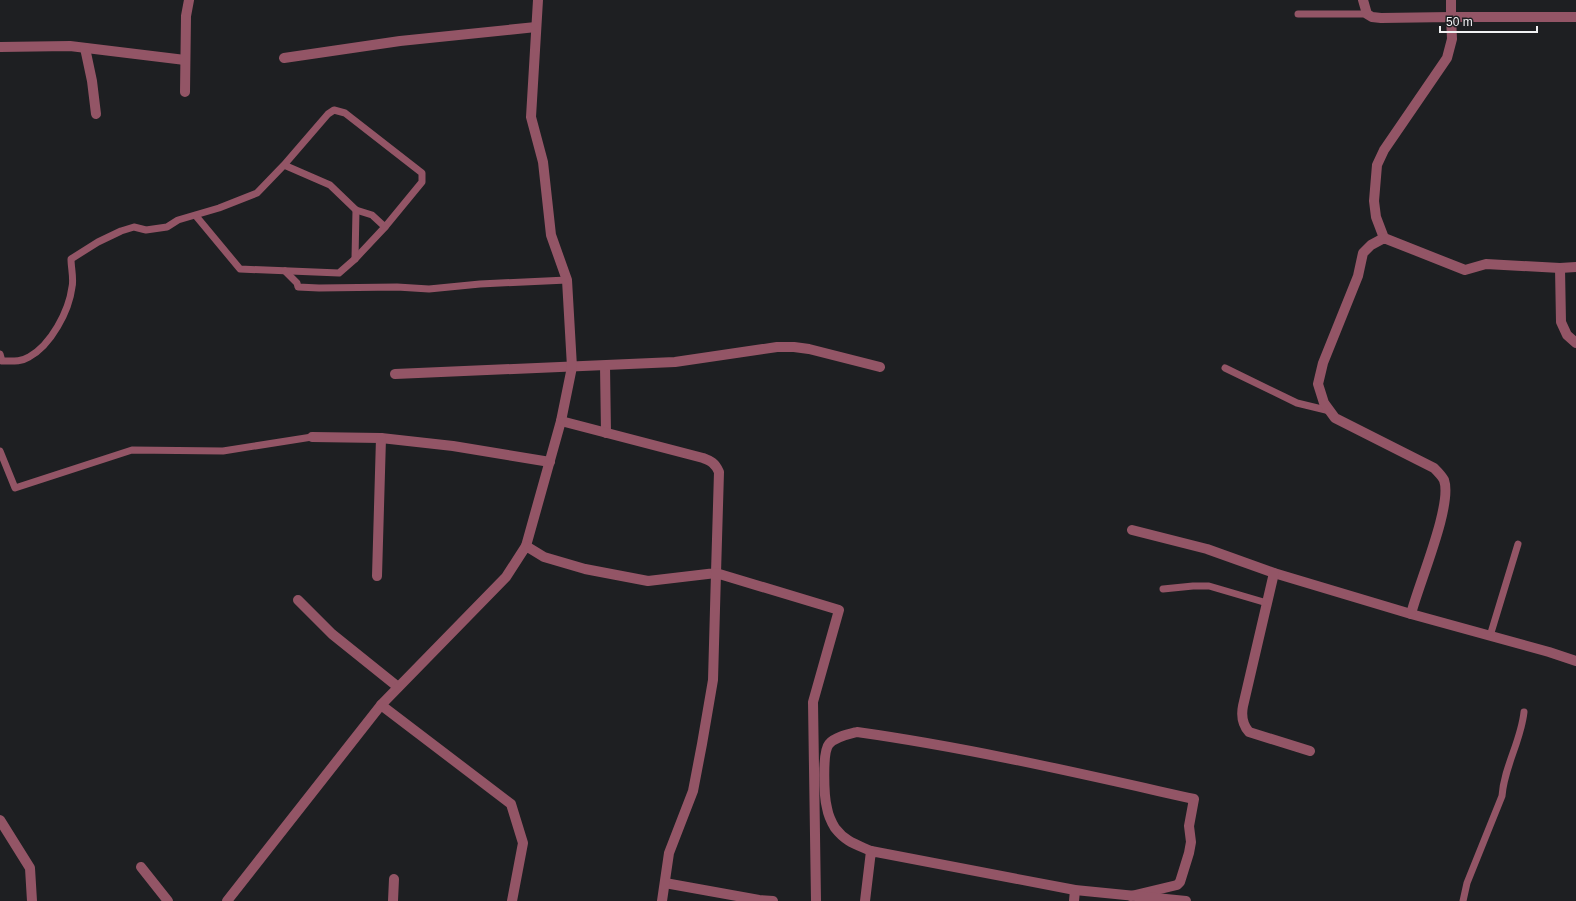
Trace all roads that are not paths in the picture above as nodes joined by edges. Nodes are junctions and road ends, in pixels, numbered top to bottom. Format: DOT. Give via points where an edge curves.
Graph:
graph roads {
  1 [pos="190,0"];
  2 [pos="538,0"];
  3 [pos="1363,0"];
  4 [pos="1451,0"];
  5 [pos="1298,14"];
  6 [pos="1367,14"];
  7 [pos="1451,17"];
  8 [pos="1576,17"];
  9 [pos="536,27"];
  10 [pos="0,47"];
  11 [pos="85,48"];
  12 [pos="284,58"];
  13 [pos="185,60"];
  14 [pos="185,92"];
  15 [pos="96,114"];
  16 [pos="284,165"];
  17 [pos="356,210"];
  18 [pos="196,216"];
  19 [pos="385,227"];
  20 [pos="1384,238"];
  21 [pos="355,260"];
  22 [pos="1576,267"];
  23 [pos="1560,268"];
  24 [pos="285,271"];
  25 [pos="567,280"];
  26 [pos="1576,343"];
  27 [pos="0,354"];
  28 [pos="605,366"];
  29 [pos="572,367"];
  30 [pos="880,367"];
  31 [pos="1225,368"];
  32 [pos="395,374"];
  33 [pos="1330,411"];
  34 [pos="561,421"];
  35 [pos="606,433"];
  36 [pos="312,437"];
  37 [pos="381,438"];
  38 [pos="0,451"];
  39 [pos="550,462"];
  40 [pos="1132,530"];
  41 [pos="1518,544"];
  42 [pos="526,546"];
  43 [pos="716,573"];
  44 [pos="1274,574"];
  45 [pos="378,576"];
  46 [pos="1163,589"];
  47 [pos="298,600"];
  48 [pos="1267,603"];
  49 [pos="1411,614"];
  50 [pos="1490,636"];
  51 [pos="1576,661"];
  52 [pos="398,688"];
  53 [pos="381,705"];
  54 [pos="1524,712"];
  55 [pos="1310,751"];
  56 [pos="0,820"];
  57 [pos="871,851"];
  58 [pos="141,867"];
  59 [pos="394,879"];
  60 [pos="665,883"];
  61 [pos="1075,890"];
  62 [pos="234,892"];
  63 [pos="1131,896"];
  64 [pos="32,901"];
  65 [pos="168,901"];
  66 [pos="227,901"];
  67 [pos="240,901"];
  68 [pos="393,901"];
  69 [pos="512,901"];
  70 [pos="662,901"];
  71 [pos="773,901"];
  72 [pos="816,901"];
  73 [pos="865,901"];
  74 [pos="1074,901"];
  75 [pos="1186,901"];
  76 [pos="1463,901"];
  1 -- 13 [label="street" via="186,16"];
  2 -- 9 [label="street"];
  3 -- 6 [label="street"];
  4 -- 7 [label="street"];
  5 -- 6 [label="lane"];
  6 -- 7 [label="street" via="1381,18"];
  7 -- 8 [label="street"];
  7 -- 20 [label="street" via="1452,39 1447,58 1384,150 1377,165 1374,201 1376,217"];
  9 -- 12 [label="street" via="400,41"];
  9 -- 25 [label="street" via="531,117 543,162 551,235"];
  10 -- 11 [label="street"];
  11 -- 13 [label="street"];
  11 -- 15 [label="street"];
  13 -- 14 [label="street"];
  16 -- 17 [label="lane" via="330,185"];
  16 -- 18 [label="lane" via="257,193"];
  16 -- 19 [label="lane" via="328,114 334,110 345,113 422,173 422,182"];
  17 -- 19 [label="lane" via="372,215"];
  17 -- 21 [label="lane"];
  18 -- 24 [label="lane" via="240,269"];
  18 -- 27 [label="lane" via="178,220 167,227 146,230 134,227 120,231 71,259 72,287 66,311 46,345 18,361 2,361"];
  19 -- 21 [label="lane"];
  20 -- 23 [label="street" via="1465,270 1486,264"];
  20 -- 33 [label="street" via="1363,252 1358,276 1323,363 1318,384 1324,404"];
  21 -- 24 [label="lane" via="339,273"];
  22 -- 23 [label="street"];
  23 -- 26 [label="street" via="1561,322 1567,335"];
  24 -- 25 [label="lane" via="298,287 319,288 429,289"];
  25 -- 29 [label="street"];
  28 -- 29 [label="street"];
  28 -- 30 [label="street" via="675,362 776,347 794,347"];
  28 -- 35 [label="street"];
  29 -- 32 [label="street"];
  29 -- 34 [label="street"];
  31 -- 33 [label="lane" via="1297,403"];
  33 -- 49 [label="street" via="1335,418 1434,468 1444,480 1445,498 1437,533"];
  34 -- 35 [label="street"];
  34 -- 39 [label="street"];
  35 -- 43 [label="street" via="703,458 716,465 719,472"];
  36 -- 37 [label="street"];
  36 -- 38 [label="lane" via="222,451 132,450 15,488"];
  37 -- 39 [label="street" via="453,446"];
  37 -- 45 [label="street"];
  39 -- 42 [label="street"];
  40 -- 44 [label="street" via="1207,549"];
  41 -- 50 [label="lane"];
  42 -- 43 [label="street" via="544,557 585,569 648,582"];
  42 -- 52 [label="street" via="506,576"];
  43 -- 60 [label="street" via="713,680 693,791 669,853"];
  43 -- 72 [label="street" via="839,610 813,702"];
  44 -- 48 [label="street"];
  44 -- 49 [label="street"];
  46 -- 48 [label="lane" via="1208,586"];
  47 -- 52 [label="street" via="332,634"];
  48 -- 55 [label="street" via="1243,706 1243,722 1249,732"];
  49 -- 50 [label="street"];
  50 -- 51 [label="street"];
  52 -- 53 [label="street"];
  53 -- 62 [label="street"];
  53 -- 69 [label="street" via="512,804 523,843"];
  54 -- 76 [label="lane" via="1506,771 1502,796 1467,883"];
  56 -- 64 [label="street" via="30,868"];
  57 -- 61 [label="street"];
  57 -- 63 [label="street" via="845,839 834,826 827,808 825,790 826,751 830,744 847,734 858,732 921,741 1194,799 1189,826 1191,842 1180,882 1177,885"];
  57 -- 73 [label="street"];
  58 -- 65 [label="street"];
  59 -- 68 [label="street"];
  60 -- 70 [label="street"];
  60 -- 71 [label="street"];
  61 -- 63 [label="street"];
  61 -- 74 [label="street"];
  62 -- 66 [label="street"];
  62 -- 67 [label="street"];
  63 -- 75 [label="street"];
}
